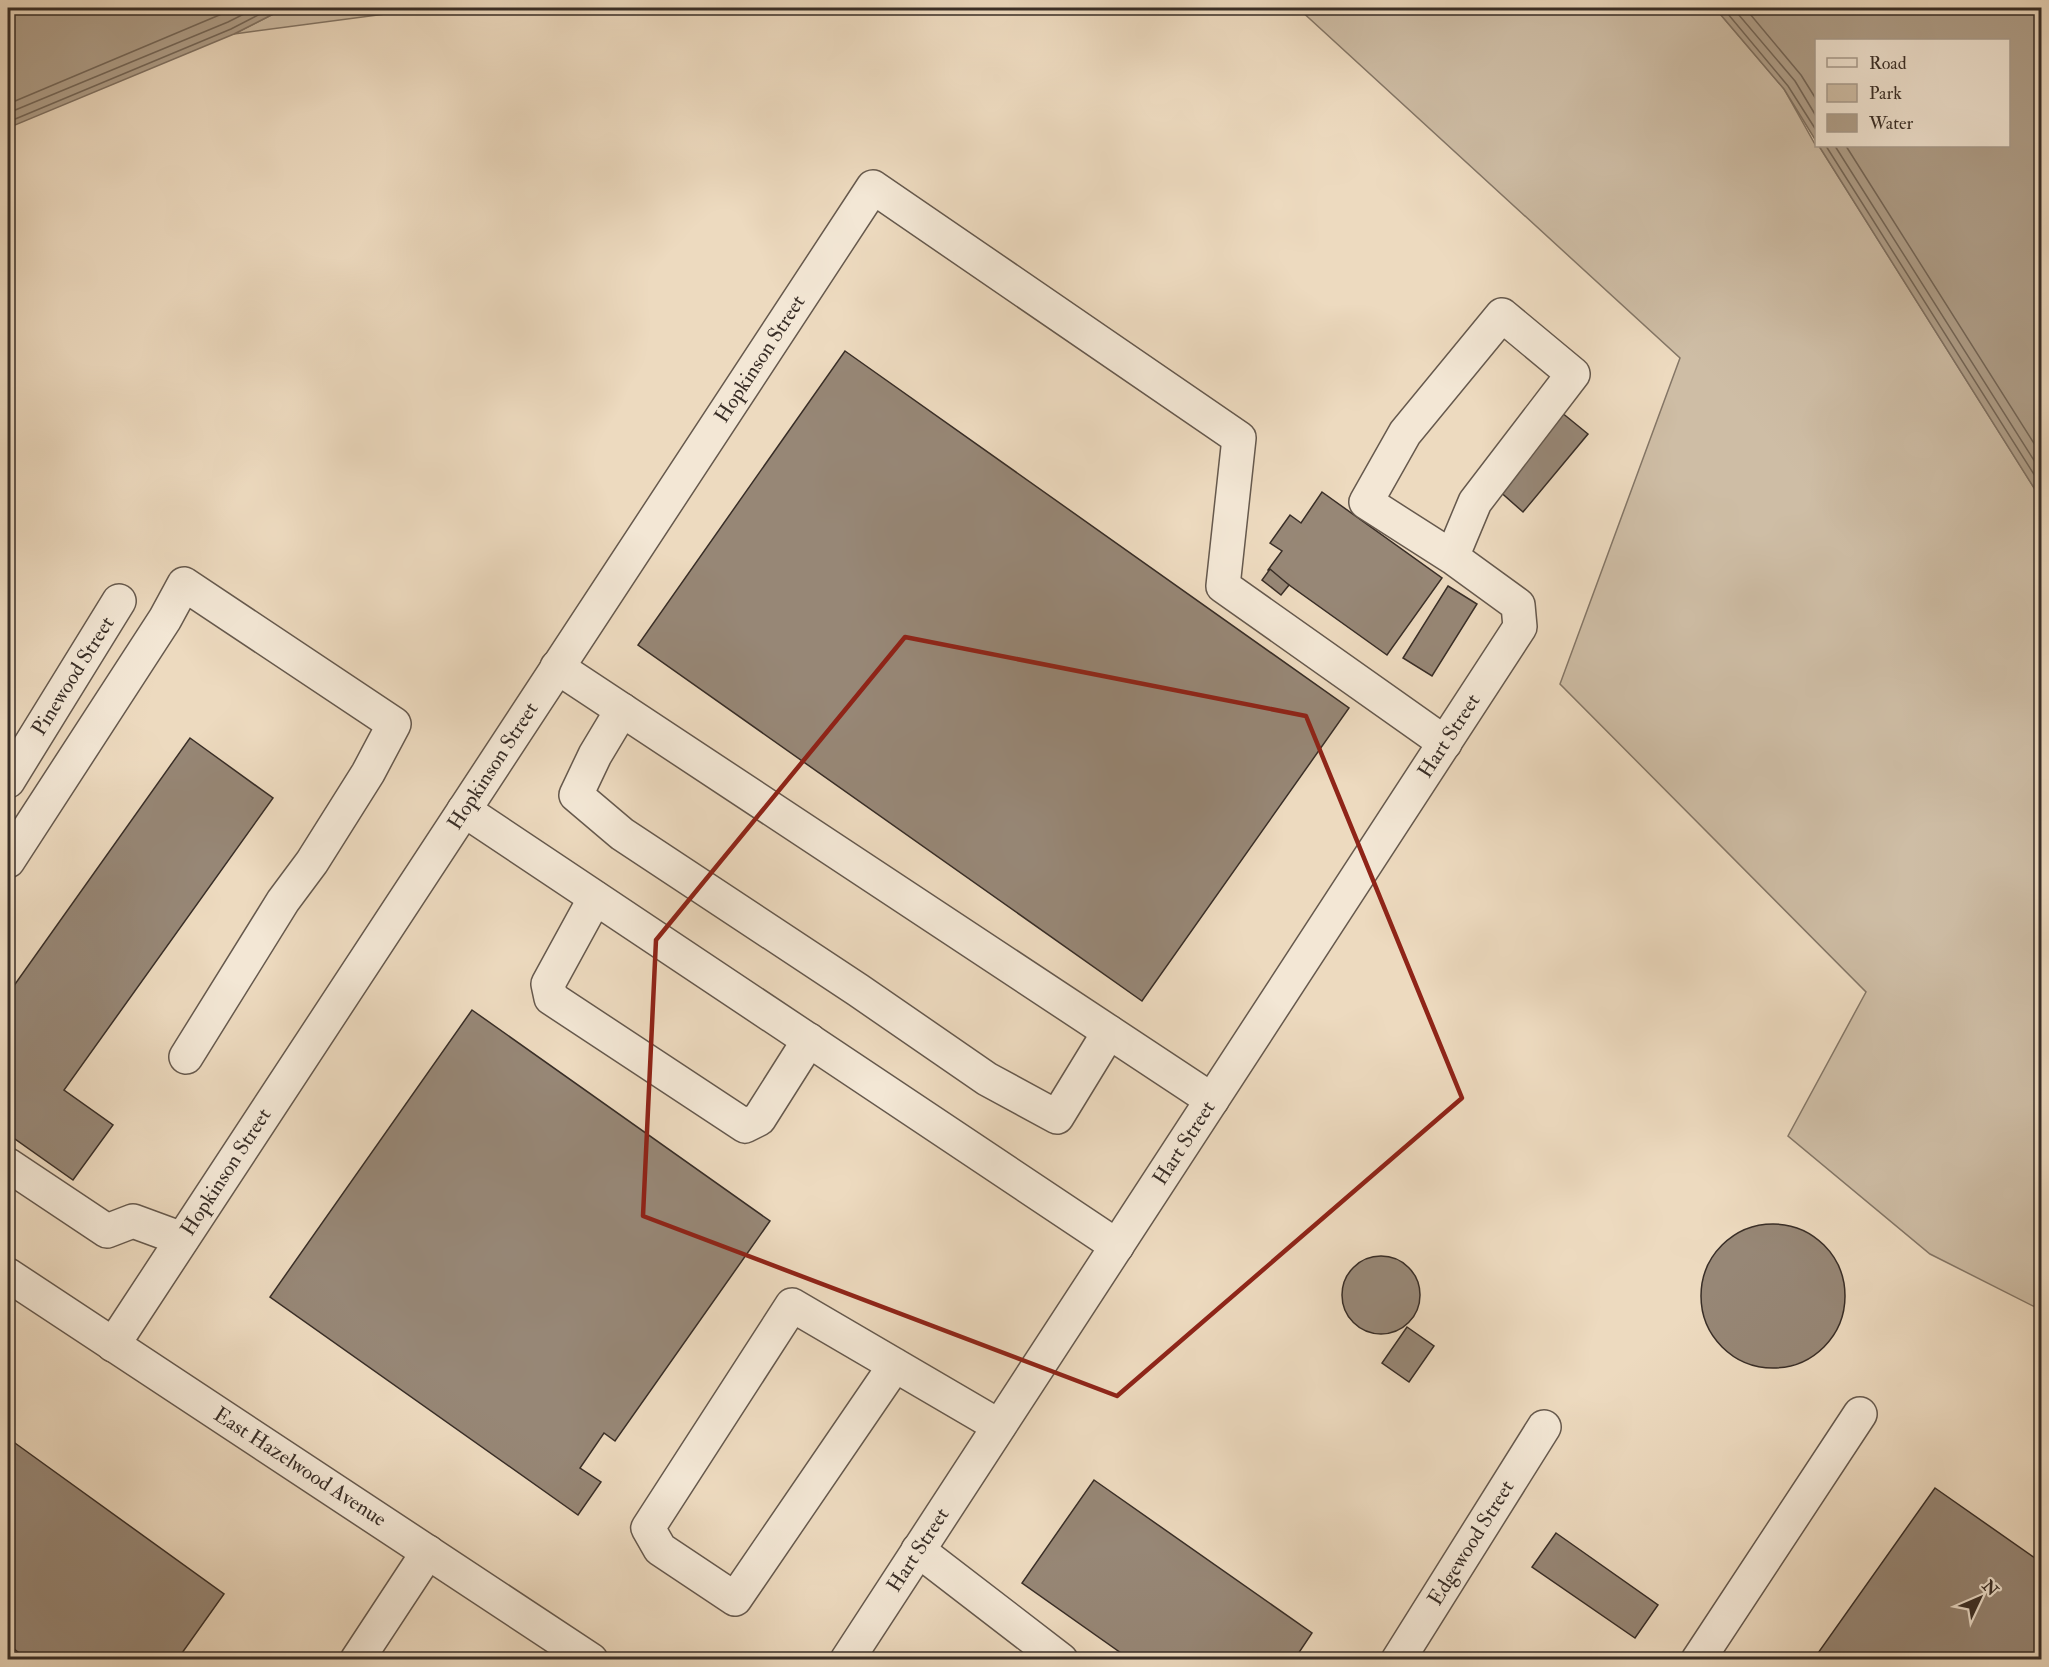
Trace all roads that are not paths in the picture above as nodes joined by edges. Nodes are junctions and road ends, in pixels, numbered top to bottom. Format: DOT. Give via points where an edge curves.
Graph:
graph roads {
  1 [pos="1452,556"];
  2 [pos="119,601"];
  3 [pos="557,667"];
  4 [pos="622,710"];
  5 [pos="1445,743"];
  6 [pos="8,782"];
  7 [pos="464,810"];
  8 [pos="8,861"];
  9 [pos="595,898"];
  10 [pos="1109,1032"];
  11 [pos="809,1040"];
  12 [pos="186,1057"];
  13 [pos="1212,1100"];
  14 [pos="8,1166"];
  15 [pos="182,1239"];
  16 [pos="1117,1246"];
  17 [pos="8,1275"];
  18 [pos="113,1345"];
  19 [pos="895,1365"];
  20 [pos="1860,1414"];
  21 [pos="999,1426"];
  22 [pos="1544,1427"];
  23 [pos="918,1550"];
  24 [pos="428,1552"];
  25 [pos="357,1659"];
  26 [pos="591,1659"];
  27 [pos="847,1659"];
  28 [pos="1060,1659"];
  29 [pos="1398,1659"];
  30 [pos="1698,1659"];
  1 -- 1 [label="street" via="1366,502 1405,433 1502,315 1574,374 1475,502"];
  1 -- 5 [label="street, Hart Street" via="1518,605 1520,627"];
  2 -- 6 [label="street, Pinewood Street"];
  3 -- 4 [label="street"];
  3 -- 5 [label="street, Hopkinson Street" via="873,187 1239,438 1223,586"];
  3 -- 7 [label="street, Hopkinson Street"];
  4 -- 10 [label="street"];
  4 -- 10 [label="street" via="576,795 622,834 987,1079 1057,1116"];
  5 -- 13 [label="street, Hart Street"];
  7 -- 9 [label="street"];
  7 -- 15 [label="street, Hopkinson Street"];
  8 -- 12 [label="street" via="184,584 393,724 368,773"];
  9 -- 11 [label="street"];
  9 -- 11 [label="street" via="548,984 551,998 745,1126 759,1119"];
  10 -- 13 [label="street"];
  11 -- 16 [label="street"];
  13 -- 16 [label="street, Hart Street"];
  14 -- 15 [label="street" via="107,1231 133,1221"];
  15 -- 18 [label="street, Hopkinson Street"];
  16 -- 21 [label="street, Hart Street"];
  17 -- 18 [label="street, East Hazelwood Avenue"];
  18 -- 24 [label="street, East Hazelwood Avenue"];
  19 -- 19 [label="street" via="792,1305 648,1528 660,1549 735,1599"];
  19 -- 21 [label="street"];
  20 -- 30 [label="street"];
  21 -- 23 [label="street, Hart Street"];
  22 -- 29 [label="street, Edgewood Street"];
  23 -- 27 [label="street, Hart Street"];
  23 -- 28 [label="street"];
  24 -- 25 [label="street"];
  24 -- 26 [label="street, East Hazelwood Avenue"];
}
